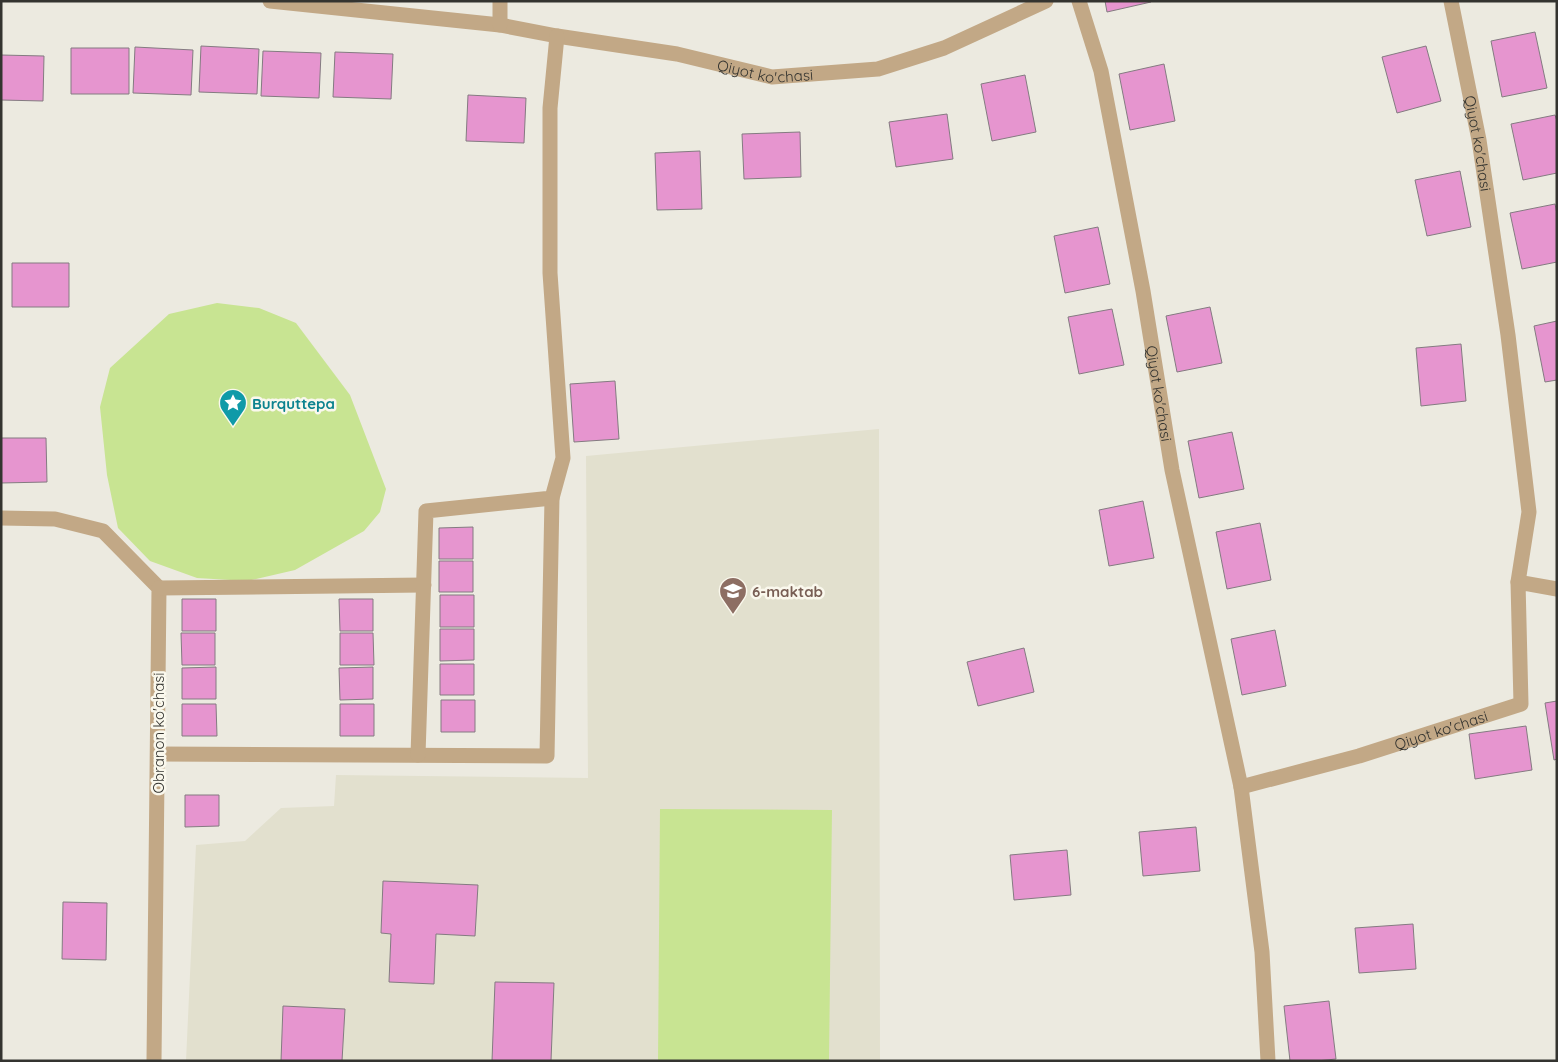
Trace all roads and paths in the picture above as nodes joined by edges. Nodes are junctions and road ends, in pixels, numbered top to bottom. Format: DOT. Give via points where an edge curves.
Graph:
graph roads {
  1 [pos="270,1"];
  2 [pos="500,1"];
  3 [pos="1046,1"];
  4 [pos="1079,1"];
  5 [pos="1451,1"];
  6 [pos="500,25"];
  7 [pos="557,36"];
  8 [pos="552,498"];
  9 [pos="1,518"];
  10 [pos="1518,582"];
  11 [pos="424,584"];
  12 [pos="158,588"];
  13 [pos="1557,589"];
  14 [pos="158,754"];
  15 [pos="418,755"];
  16 [pos="1241,787"];
  17 [pos="154,1061"];
  18 [pos="1268,1061"];
  1 -- 6 [label="street, Qiyot ko'chasi"];
  2 -- 6 [label="street"];
  3 -- 7 [label="street, Qiyot ko'chasi" via="944,48 878,69 772,77 677,54"];
  4 -- 16 [label="street, Qiyot ko'chasi" via="1101,72 1143,291 1172,470"];
  5 -- 10 [label="street, Qiyot ko'chasi" via="1480,150 1508,335 1527,492 1529,512"];
  6 -- 7 [label="street, Qiyot ko'chasi"];
  7 -- 8 [label="street" via="550,108 550,273 563,458"];
  8 -- 11 [label="street" via="426,511"];
  8 -- 15 [label="street" via="547,756"];
  9 -- 12 [label="street" via="55,519 102,531"];
  10 -- 13 [label="street"];
  10 -- 16 [label="street, Qiyot ko'chasi" via="1521,704 1359,756"];
  11 -- 12 [label="street"];
  11 -- 15 [label="street"];
  12 -- 14 [label="street, Obranon ko'chasi"];
  14 -- 15 [label="street"];
  14 -- 17 [label="street, Obranon ko'chasi"];
  16 -- 18 [label="street, Qiyot ko'chasi" via="1262,952"];
}
